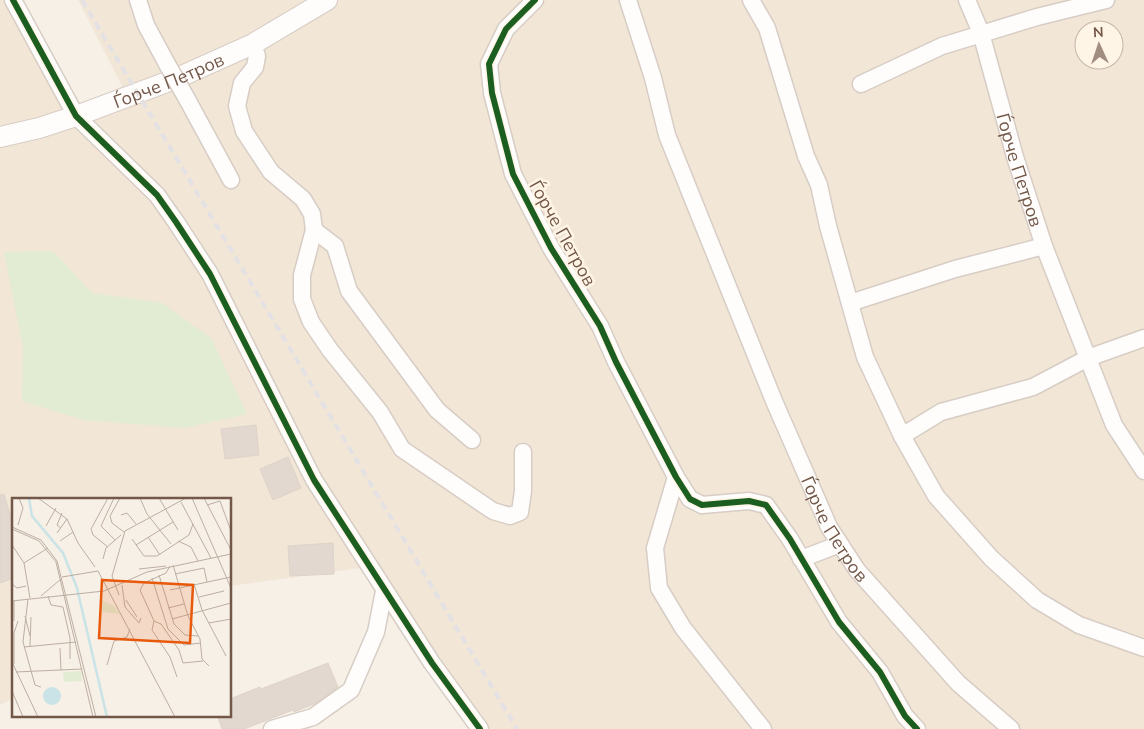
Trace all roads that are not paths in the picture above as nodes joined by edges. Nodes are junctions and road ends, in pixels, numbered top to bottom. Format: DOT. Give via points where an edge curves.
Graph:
graph roads {
  1 [pos="14,0"];
  2 [pos="138,0"];
  3 [pos="327,0"];
  4 [pos="535,0"];
  5 [pos="628,0"];
  6 [pos="751,0"];
  7 [pos="967,0"];
  8 [pos="1106,0"];
  9 [pos="981,33"];
  10 [pos="252,44"];
  11 [pos="861,84"];
  12 [pos="76,116"];
  13 [pos="0,137"];
  14 [pos="231,180"];
  15 [pos="314,230"];
  16 [pos="1044,246"];
  17 [pos="850,303"];
  18 [pos="1144,338"];
  19 [pos="1088,358"];
  20 [pos="902,436"];
  21 [pos="472,440"];
  22 [pos="523,452"];
  23 [pos="1144,471"];
  24 [pos="676,477"];
  25 [pos="840,544"];
  26 [pos="801,559"];
  27 [pos="384,591"];
  28 [pos="1144,648"];
  29 [pos="272,729"];
  30 [pos="480,729"];
  31 [pos="763,729"];
  32 [pos="917,729"];
  33 [pos="1011,729"];
  1 -- 12 [label="street"];
  2 -- 14 [label="street, bridge" via="146,25"];
  3 -- 10 [label="street, Ѓорче Петров"];
  4 -- 24 [label="street, Ѓорче Петров" via="506,29 489,64 492,93 513,174 551,248 600,326"];
  5 -- 25 [label="street, Ѓорче Петров" via="653,78 666,135 778,409 829,528"];
  6 -- 17 [label="street" via="767,28 806,156 819,185"];
  7 -- 9 [label="street, Ѓорче Петров"];
  8 -- 9 [label="street"];
  9 -- 11 [label="street" via="942,46"];
  9 -- 16 [label="street, Ѓорче Петров" via="1015,158"];
  10 -- 12 [label="street, Ѓорче Петров" via="161,84"];
  10 -- 15 [label="street" via="258,56 255,67 242,83 237,106 244,131 271,172 303,199 312,214"];
  12 -- 13 [label="street, Ѓорче Петров"];
  12 -- 27 [label="street" via="157,195 210,274 314,480"];
  15 -- 21 [label="street" via="335,246 349,291 437,410"];
  15 -- 22 [label="street" via="302,276 302,299 311,322 380,412 402,449 493,511 510,516 520,512 524,491"];
  16 -- 17 [label="street" via="955,269"];
  16 -- 19 [label="street, Ѓорче Петров"];
  17 -- 20 [label="street" via="865,357"];
  18 -- 19 [label="street"];
  19 -- 20 [label="street" via="1033,387 941,412"];
  19 -- 23 [label="street, Ѓорче Петров" via="1114,425"];
  20 -- 28 [label="street" via="936,496 991,558 1037,600 1079,624"];
  24 -- 26 [label="street, Ѓорче Петров" via="690,499 702,505 749,501 766,505"];
  24 -- 31 [label="street" via="655,548 659,588 683,628"];
  25 -- 26 [label="street"];
  25 -- 33 [label="street, Ѓорче Петров" via="857,570 958,683"];
  26 -- 32 [label="street, Ѓорче Петров" via="839,622 880,672 905,716"];
  27 -- 29 [label="street" via="376,632 351,690 313,717"];
  27 -- 30 [label="street"];
}
